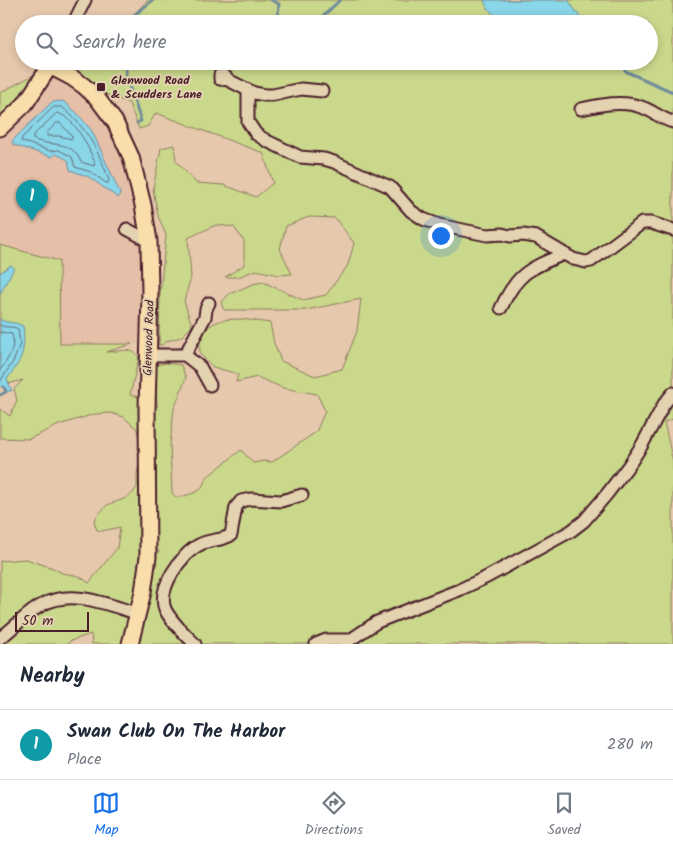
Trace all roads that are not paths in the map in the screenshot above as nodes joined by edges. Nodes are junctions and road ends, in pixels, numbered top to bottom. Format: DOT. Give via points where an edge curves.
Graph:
graph roads {
  1 [pos="85,0"];
  2 [pos="78,15"];
  3 [pos="48,70"];
  4 [pos="61,70"];
  5 [pos="229,80"];
  6 [pos="248,90"];
  7 [pos="322,91"];
  8 [pos="582,109"];
  9 [pos="673,122"];
  10 [pos="0,128"];
  11 [pos="127,229"];
  12 [pos="673,230"];
  13 [pos="148,241"];
  14 [pos="564,254"];
  15 [pos="209,303"];
  16 [pos="501,308"];
  17 [pos="148,355"];
  18 [pos="185,355"];
  19 [pos="210,385"];
  20 [pos="673,393"];
  21 [pos="302,495"];
  22 [pos="138,614"];
  23 [pos="0,638"];
  24 [pos="347,642"];
  25 [pos="130,644"];
  26 [pos="195,644"];
  27 [pos="316,644"];
  1 -- 2 [label="street"];
  3 -- 10 [label="main road" via="24,104"];
  4 -- 13 [label="main road, Glenwood Road" via="97,98 116,122 131,157"];
  5 -- 6 [label="street"];
  6 -- 7 [label="street" via="273,95 302,89"];
  6 -- 14 [label="street" via="250,128 279,148 300,157 334,162 390,187 411,211 438,225 487,235 529,235"];
  8 -- 9 [label="street" via="633,105"];
  11 -- 13 [label="street"];
  12 -- 14 [label="street" via="642,223 591,261 580,262"];
  13 -- 17 [label="main road, Glenwood Road"];
  14 -- 16 [label="street" via="520,276"];
  15 -- 18 [label="street"];
  17 -- 18 [label="street"];
  17 -- 22 [label="main road, Glenwood Road" via="148,557"];
  18 -- 19 [label="street" via="200,367"];
  20 -- 24 [label="street" via="629,465 584,521 571,531 487,577 381,620"];
  21 -- 26 [label="street" via="281,500 241,501 236,507 231,534 199,544 177,564 164,592 164,607"];
  22 -- 23 [label="street" via="94,601 61,598 41,605"];
  22 -- 25 [label="main road, Glenwood Road"];
  24 -- 27 [label="street" via="326,640"];
}
